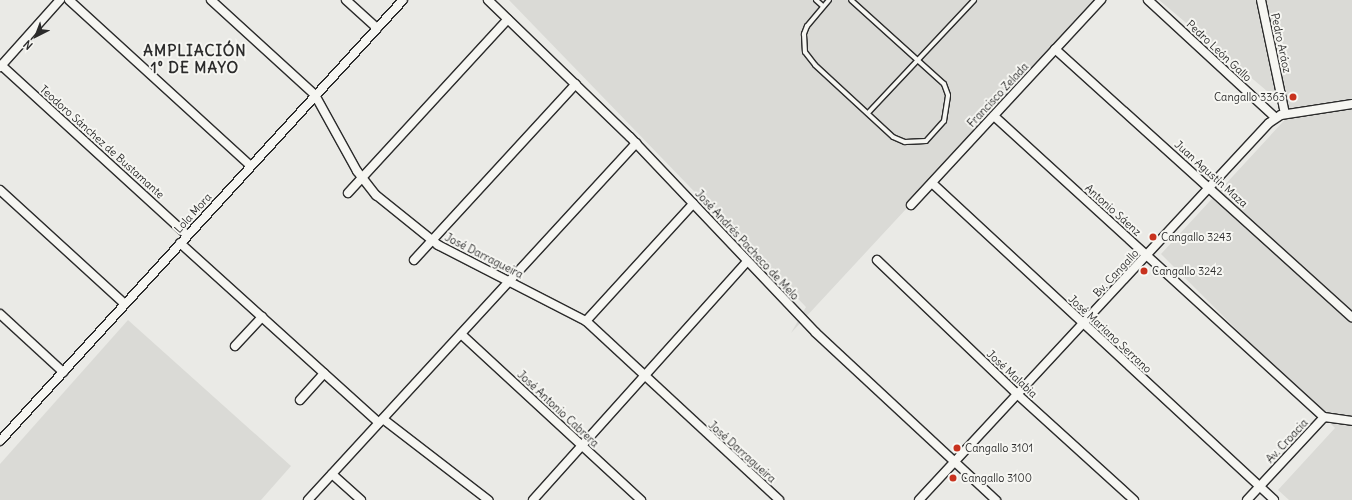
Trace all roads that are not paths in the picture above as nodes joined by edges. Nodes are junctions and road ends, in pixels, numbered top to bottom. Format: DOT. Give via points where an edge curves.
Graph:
graph roads {
  1 [pos="60,0"];
  2 [pos="69,0"];
  3 [pos="211,0"];
  4 [pos="346,0"];
  5 [pos="403,0"];
  6 [pos="488,0"];
  7 [pos="816,0"];
  8 [pos="829,0"];
  9 [pos="852,0"];
  10 [pos="974,0"];
  11 [pos="1101,0"];
  12 [pos="1148,0"];
  13 [pos="1261,0"];
  14 [pos="823,6"];
  15 [pos="508,19"];
  16 [pos="377,28"];
  17 [pos="1055,49"];
  18 [pos="919,59"];
  19 [pos="1,66"];
  20 [pos="576,84"];
  21 [pos="315,95"];
  22 [pos="1352,104"];
  23 [pos="868,114"];
  24 [pos="1285,114"];
  25 [pos="994,116"];
  26 [pos="1276,117"];
  27 [pos="636,143"];
  28 [pos="251,166"];
  29 [pos="363,178"];
  30 [pos="932,183"];
  31 [pos="1209,187"];
  32 [pos="0,190"];
  33 [pos="348,193"];
  34 [pos="693,204"];
  35 [pos="911,205"];
  36 [pos="187,235"];
  37 [pos="432,241"];
  38 [pos="180,243"];
  39 [pos="1147,255"];
  40 [pos="414,260"];
  41 [pos="877,260"];
  42 [pos="746,263"];
  43 [pos="509,282"];
  44 [pos="125,304"];
  45 [pos="0,314"];
  46 [pos="1352,316"];
  47 [pos="262,317"];
  48 [pos="586,321"];
  49 [pos="1083,324"];
  50 [pos="461,334"];
  51 [pos="235,346"];
  52 [pos="63,372"];
  53 [pos="324,373"];
  54 [pos="645,376"];
  55 [pos="1017,394"];
  56 [pos="300,400"];
  57 [pos="1324,417"];
  58 [pos="381,421"];
  59 [pos="1352,421"];
  60 [pos="0,441"];
  61 [pos="582,446"];
  62 [pos="954,462"];
  63 [pos="332,474"];
  64 [pos="1260,486"];
  65 [pos="308,500"];
  66 [pos="361,500"];
  67 [pos="488,500"];
  68 [pos="533,500"];
  69 [pos="641,500"];
  70 [pos="779,500"];
  71 [pos="919,500"];
  72 [pos="996,500"];
  73 [pos="1134,500"];
  74 [pos="1247,500"];
  75 [pos="1274,500"];
  1 -- 19 [label="street"];
  2 -- 28 [label="street"];
  3 -- 21 [label="street, José Darragueira"];
  4 -- 16 [label="street"];
  5 -- 16 [label="street, Lola Mora"];
  6 -- 15 [label="street, José Andrés Pacheco de Melo"];
  7 -- 14 [label="lane"];
  8 -- 14 [label="lane"];
  9 -- 18 [label="lane"];
  10 -- 18 [label="lane"];
  11 -- 17 [label="street, Francisco Zelada"];
  12 -- 26 [label="street, Pedro León Gallo"];
  13 -- 24 [label="street, Pedro Aráoz"];
  14 -- 23 [label="lane" via="811,19 804,34 805,52 815,65"];
  15 -- 20 [label="street, José Andrés Pacheco de Melo"];
  15 -- 29 [label="street"];
  16 -- 21 [label="street, Lola Mora"];
  17 -- 25 [label="street, Francisco Zelada"];
  17 -- 31 [label="street, Juan Agustín Maza"];
  18 -- 23 [label="lane"];
  18 -- 23 [label="lane" via="944,84 948,95 944,121 936,134 926,141 905,142 893,137"];
  19 -- 36 [label="street, Teodoro Sánchez de Bustamante"];
  20 -- 27 [label="street, José Andrés Pacheco de Melo"];
  20 -- 37 [label="street"];
  21 -- 28 [label="street, Lola Mora"];
  21 -- 29 [label="street, José Darragueira"];
  22 -- 24 [label="street, Bv. Cangallo"];
  24 -- 26 [label="street, Bv. Cangallo"];
  25 -- 30 [label="street, Francisco Zelada"];
  25 -- 39 [label="street, Antonio Sáenz"];
  26 -- 31 [label="street, Bv. Cangallo"];
  27 -- 34 [label="street, José Andrés Pacheco de Melo"];
  27 -- 43 [label="street"];
  28 -- 36 [label="street, Lola Mora"];
  29 -- 33 [label="street"];
  29 -- 37 [label="street, José Darragueira" via="376,195"];
  30 -- 35 [label="street, Francisco Zelada"];
  30 -- 49 [label="street, José Mariano Serrano"];
  31 -- 39 [label="street, Bv. Cangallo"];
  31 -- 46 [label="street, Juan Agustín Maza"];
  32 -- 44 [label="street"];
  34 -- 42 [label="street, José Andrés Pacheco de Melo"];
  34 -- 48 [label="street"];
  36 -- 38 [label="street, Lola Mora"];
  37 -- 40 [label="street"];
  37 -- 43 [label="street, José Darragueira"];
  38 -- 44 [label="street, Lola Mora"];
  38 -- 47 [label="street"];
  39 -- 49 [label="street, Bv. Cangallo"];
  39 -- 57 [label="street, Antonio Sáenz"];
  41 -- 55 [label="street, José Malabia"];
  42 -- 54 [label="street"];
  42 -- 62 [label="street, José Andrés Pacheco de Melo" via="816,333"];
  43 -- 48 [label="street, José Darragueira"];
  43 -- 50 [label="street"];
  44 -- 52 [label="street, Lola Mora"];
  45 -- 52 [label="street"];
  47 -- 51 [label="street"];
  47 -- 53 [label="street"];
  48 -- 54 [label="street, José Darragueira"];
  49 -- 55 [label="street, Bv. Cangallo"];
  49 -- 64 [label="street, José Mariano Serrano"];
  50 -- 58 [label="street"];
  50 -- 61 [label="street, José Antonio Cabrera"];
  52 -- 60 [label="street, Lola Mora"];
  53 -- 56 [label="street"];
  53 -- 58 [label="street"];
  54 -- 61 [label="street"];
  54 -- 70 [label="street, José Darragueira"];
  55 -- 62 [label="street, Bv. Cangallo"];
  55 -- 73 [label="street, José Malabia"];
  57 -- 59 [label="street, Av. Croacia"];
  57 -- 64 [label="street, Av. Croacia"];
  58 -- 63 [label="street"];
  58 -- 67 [label="street"];
  61 -- 68 [label="street"];
  61 -- 69 [label="street, José Antonio Cabrera"];
  62 -- 71 [label="street, Bv. Cangallo"];
  62 -- 72 [label="street, José Andrés Pacheco de Melo"];
  63 -- 65 [label="street"];
  63 -- 66 [label="street"];
  64 -- 74 [label="street, Av. Croacia"];
  64 -- 75 [label="street, José Mariano Serrano"];
}
